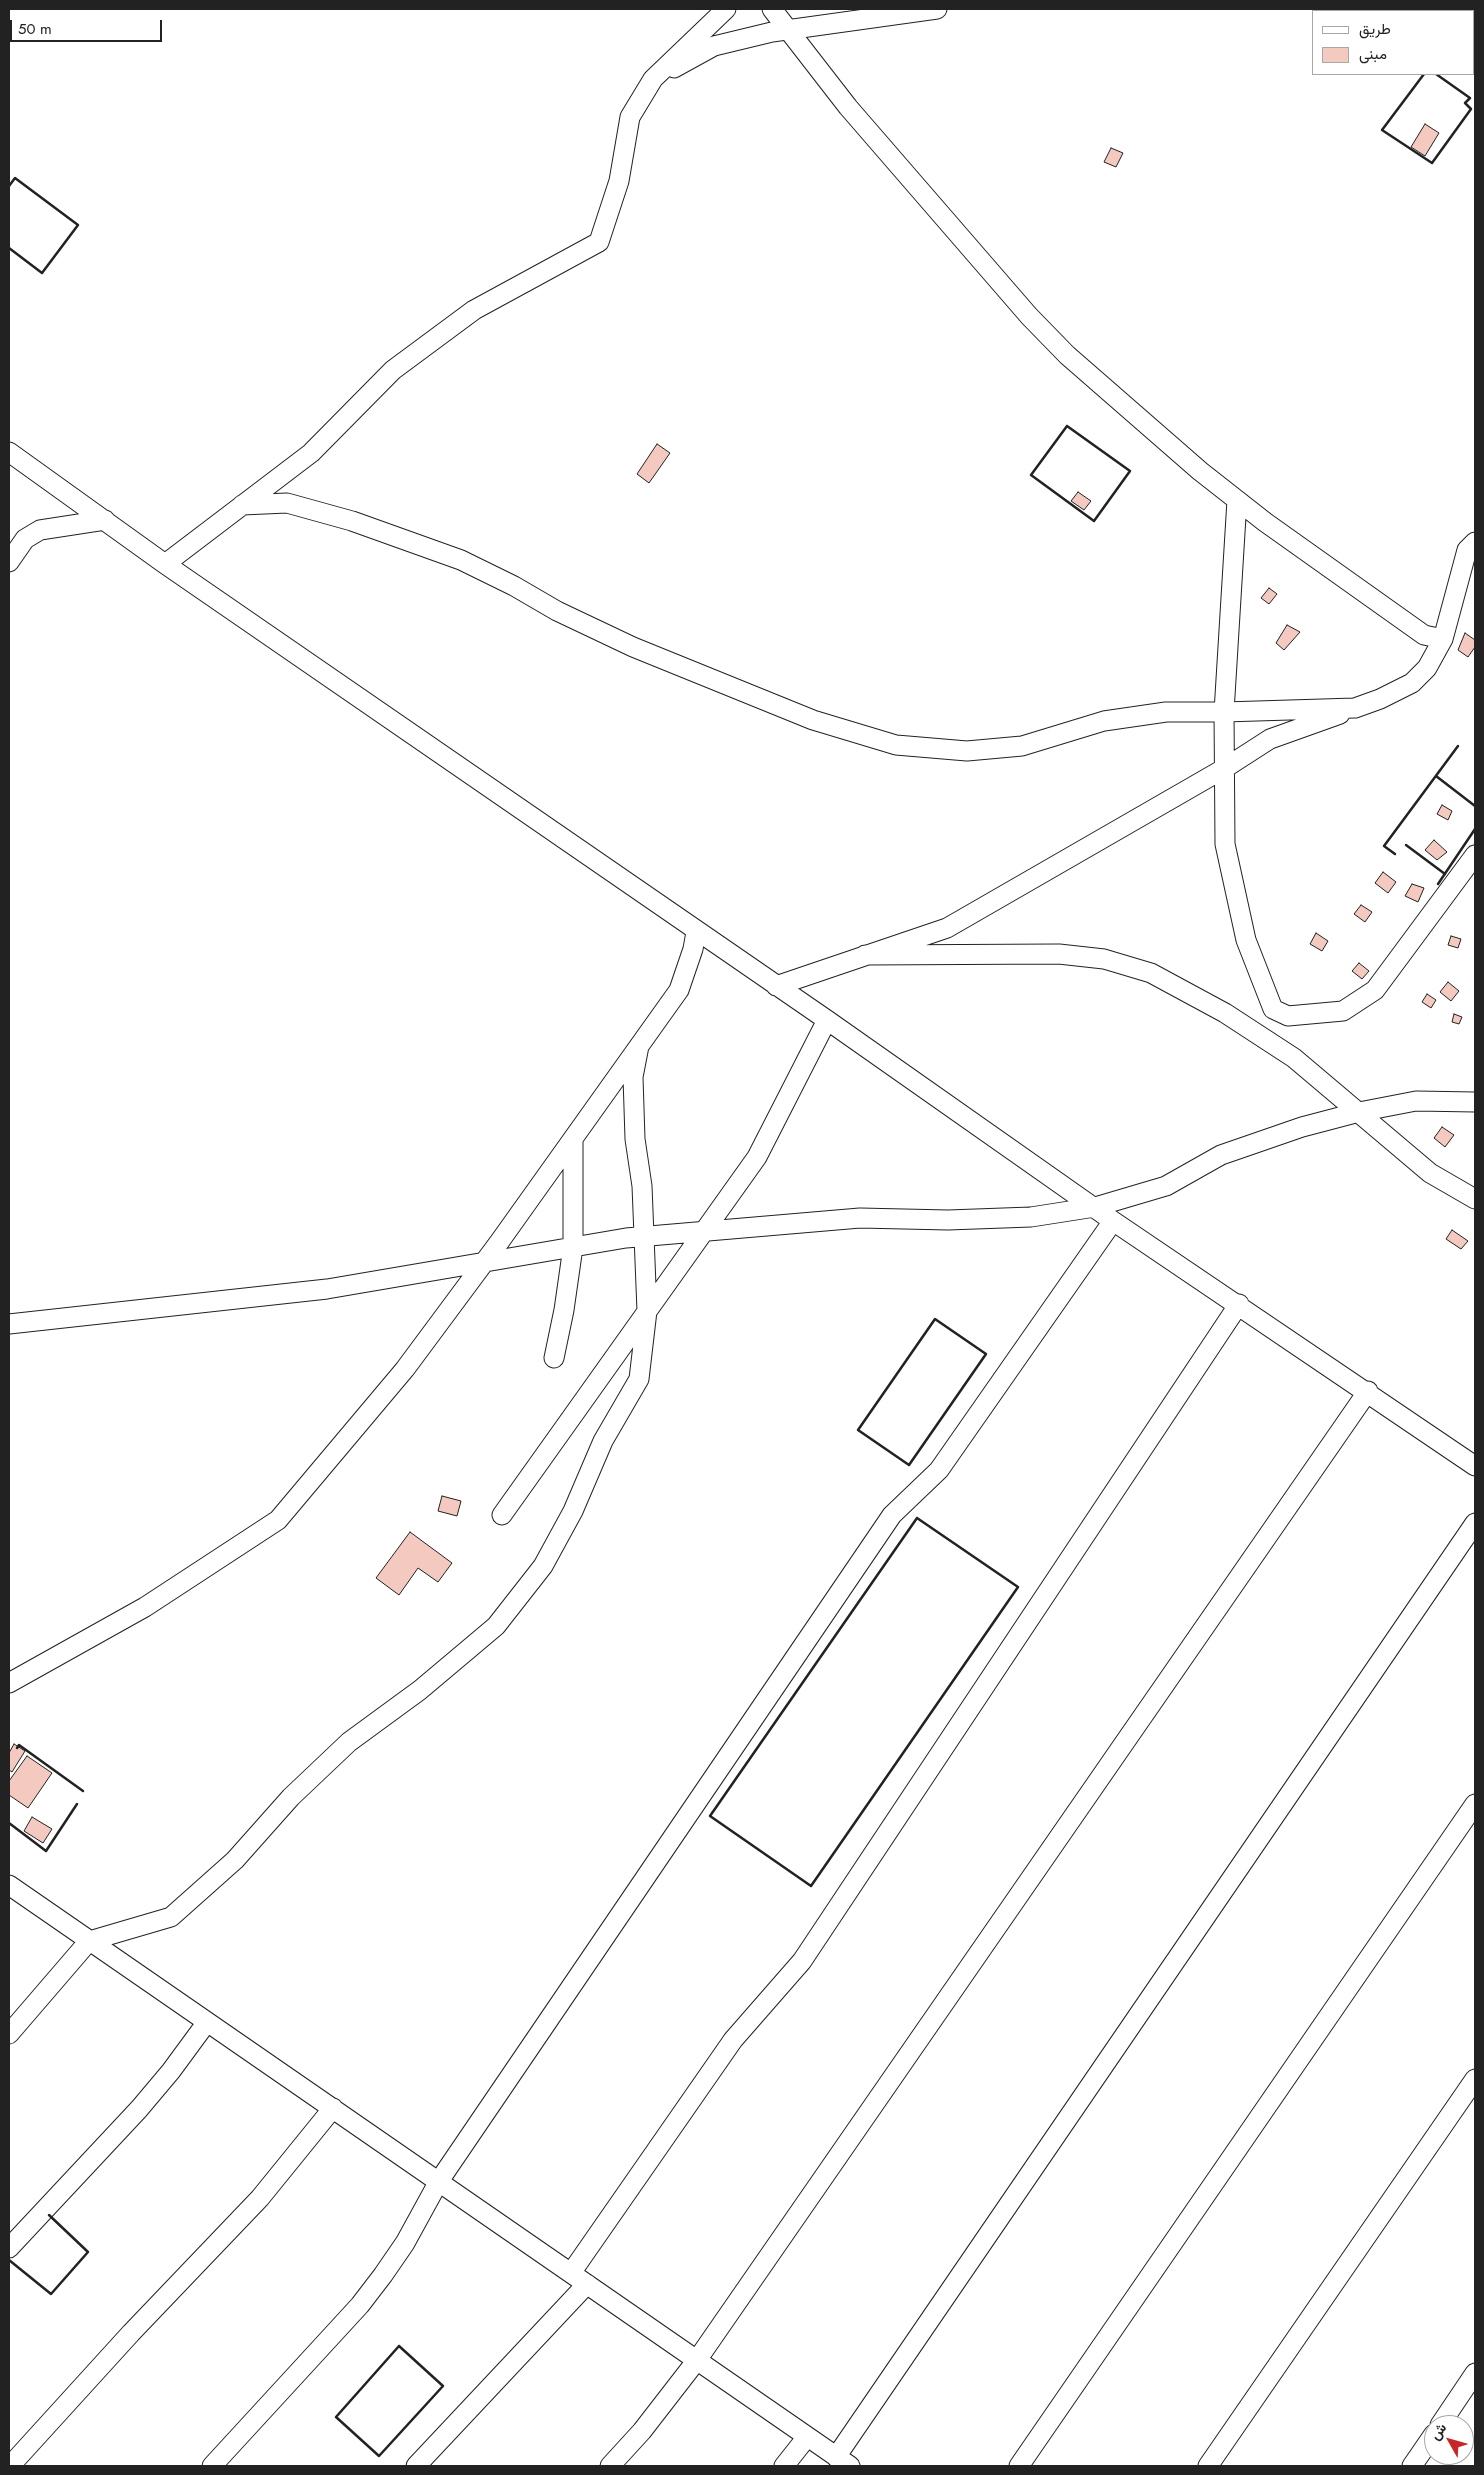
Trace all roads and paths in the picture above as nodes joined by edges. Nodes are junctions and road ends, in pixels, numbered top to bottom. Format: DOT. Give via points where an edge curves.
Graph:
graph roads {
  1 [pos="726,9"];
  2 [pos="772,9"];
  3 [pos="937,9"];
  4 [pos="788,30"];
  5 [pos="653,79"];
  6 [pos="9,452"];
  7 [pos="1238,500"];
  8 [pos="242,505"];
  9 [pos="105,520"];
  10 [pos="1475,542"];
  11 [pos="9,562"];
  12 [pos="165,564"];
  13 [pos="1443,639"];
  14 [pos="1355,708"];
  15 [pos="1224,712"];
  16 [pos="1225,768"];
  17 [pos="1475,855"];
  18 [pos="696,932"];
  19 [pos="865,955"];
  20 [pos="776,986"];
  21 [pos="827,1020"];
  22 [pos="639,1046"];
  23 [pos="1475,1102"];
  24 [pos="1358,1112"];
  25 [pos="573,1139"];
  26 [pos="1475,1199"];
  27 [pos="1095,1207"];
  28 [pos="1113,1221"];
  29 [pos="704,1231"];
  30 [pos="645,1236"];
  31 [pos="573,1247"];
  32 [pos="482,1262"];
  33 [pos="1238,1304"];
  34 [pos="647,1311"];
  35 [pos="9,1324"];
  36 [pos="554,1358"];
  37 [pos="1368,1391"];
  38 [pos="1475,1466"];
  39 [pos="502,1515"];
  40 [pos="1475,1523"];
  41 [pos="9,1683"];
  42 [pos="1475,1804"];
  43 [pos="9,1885"];
  44 [pos="89,1941"];
  45 [pos="207,2022"];
  46 [pos="9,2034"];
  47 [pos="1475,2079"];
  48 [pos="333,2108"];
  49 [pos="439,2181"];
  50 [pos="9,2248"];
  51 [pos="571,2273"];
  52 [pos="587,2284"];
  53 [pos="697,2360"];
  54 [pos="1475,2373"];
  55 [pos="1447,2415"];
  56 [pos="807,2437"];
  57 [pos="1424,2449"];
  58 [pos="843,2461"];
  59 [pos="10,2466"];
  60 [pos="212,2466"];
  61 [pos="416,2466"];
  62 [pos="610,2466"];
  63 [pos="784,2466"];
  64 [pos="1018,2466"];
  65 [pos="1208,2466"];
  66 [pos="1412,2466"];
  1 -- 5 [label="street"];
  2 -- 4 [label="street"];
  3 -- 4 [label="street"];
  4 -- 5 [label="street" via="714,46"];
  4 -- 7 [label="street" via="848,107 1067,356"];
  5 -- 8 [label="street" via="630,117 619,181 599,242 474,310 393,370 311,453"];
  6 -- 9 [label="street"];
  7 -- 13 [label="street" via="1424,635"];
  7 -- 15 [label="street"];
  8 -- 12 [label="street"];
  8 -- 15 [label="street" via="287,503 352,521 462,560 633,647 813,720 896,745 967,750 1022,746 1104,721 1166,712"];
  9 -- 11 [label="street" via="40,530 25,539"];
  9 -- 12 [label="street"];
  10 -- 13 [label="street" via="1467,550"];
  12 -- 18 [label="street"];
  13 -- 14 [label="street" via="1427,668 1412,683"];
  14 -- 15 [label="street"];
  14 -- 16 [label="street" via="1270,739"];
  15 -- 16 [label="street"];
  16 -- 17 [label="street" via="1226,844 1246,940 1273,1009 1288,1016 1343,1010 1375,990"];
  16 -- 19 [label="street" via="947,928"];
  18 -- 20 [label="street"];
  18 -- 22 [label="street" via="680,990"];
  19 -- 20 [label="street"];
  19 -- 24 [label="street" via="1059,954 1104,959 1151,973 1225,1013 1286,1053"];
  20 -- 21 [label="street"];
  21 -- 27 [label="street"];
  21 -- 29 [label="street" via="757,1157"];
  22 -- 25 [label="street"];
  22 -- 30 [label="street" via="634,1086 635,1139"];
  23 -- 24 [label="street" via="1416,1101"];
  24 -- 26 [label="street" via="1430,1172"];
  24 -- 27 [label="street" via="1302,1127 1221,1156 1166,1186"];
  25 -- 31 [label="street"];
  25 -- 32 [label="street" via="500,1242"];
  27 -- 28 [label="street"];
  27 -- 29 [label="street" via="1032,1217 948,1220 860,1218"];
  28 -- 33 [label="street"];
  28 -- 49 [label="street" via="939,1470 892,1515"];
  29 -- 30 [label="street"];
  29 -- 34 [label="street"];
  30 -- 31 [label="street"];
  30 -- 34 [label="street"];
  31 -- 32 [label="street"];
  31 -- 36 [label="street"];
  32 -- 35 [label="street" via="327,1289"];
  32 -- 41 [label="street" via="405,1369 278,1520 145,1607"];
  33 -- 37 [label="street"];
  33 -- 51 [label="street" via="802,1961 732,2040"];
  34 -- 39 [label="street"];
  34 -- 44 [label="street" via="639,1379 603,1440 572,1511 543,1566 496,1626 420,1690 349,1742 291,1797 235,1860 171,1917"];
  37 -- 38 [label="street"];
  37 -- 53 [label="street"];
  40 -- 58 [label="street"];
  42 -- 64 [label="street"];
  43 -- 44 [label="street"];
  44 -- 45 [label="street"];
  44 -- 46 [label="street"];
  45 -- 48 [label="street"];
  45 -- 50 [label="street" via="138,2109"];
  47 -- 65 [label="street"];
  48 -- 49 [label="street"];
  48 -- 59 [label="street" via="260,2198"];
  49 -- 51 [label="street"];
  49 -- 60 [label="street" via="405,2243 360,2304"];
  51 -- 52 [label="street"];
  52 -- 53 [label="street"];
  52 -- 61 [label="street"];
  53 -- 56 [label="street"];
  53 -- 62 [label="street" via="642,2431"];
  54 -- 55 [label="street"];
  56 -- 58 [label="street"];
  56 -- 63 [label="street"];
  57 -- 66 [label="street"];
}
